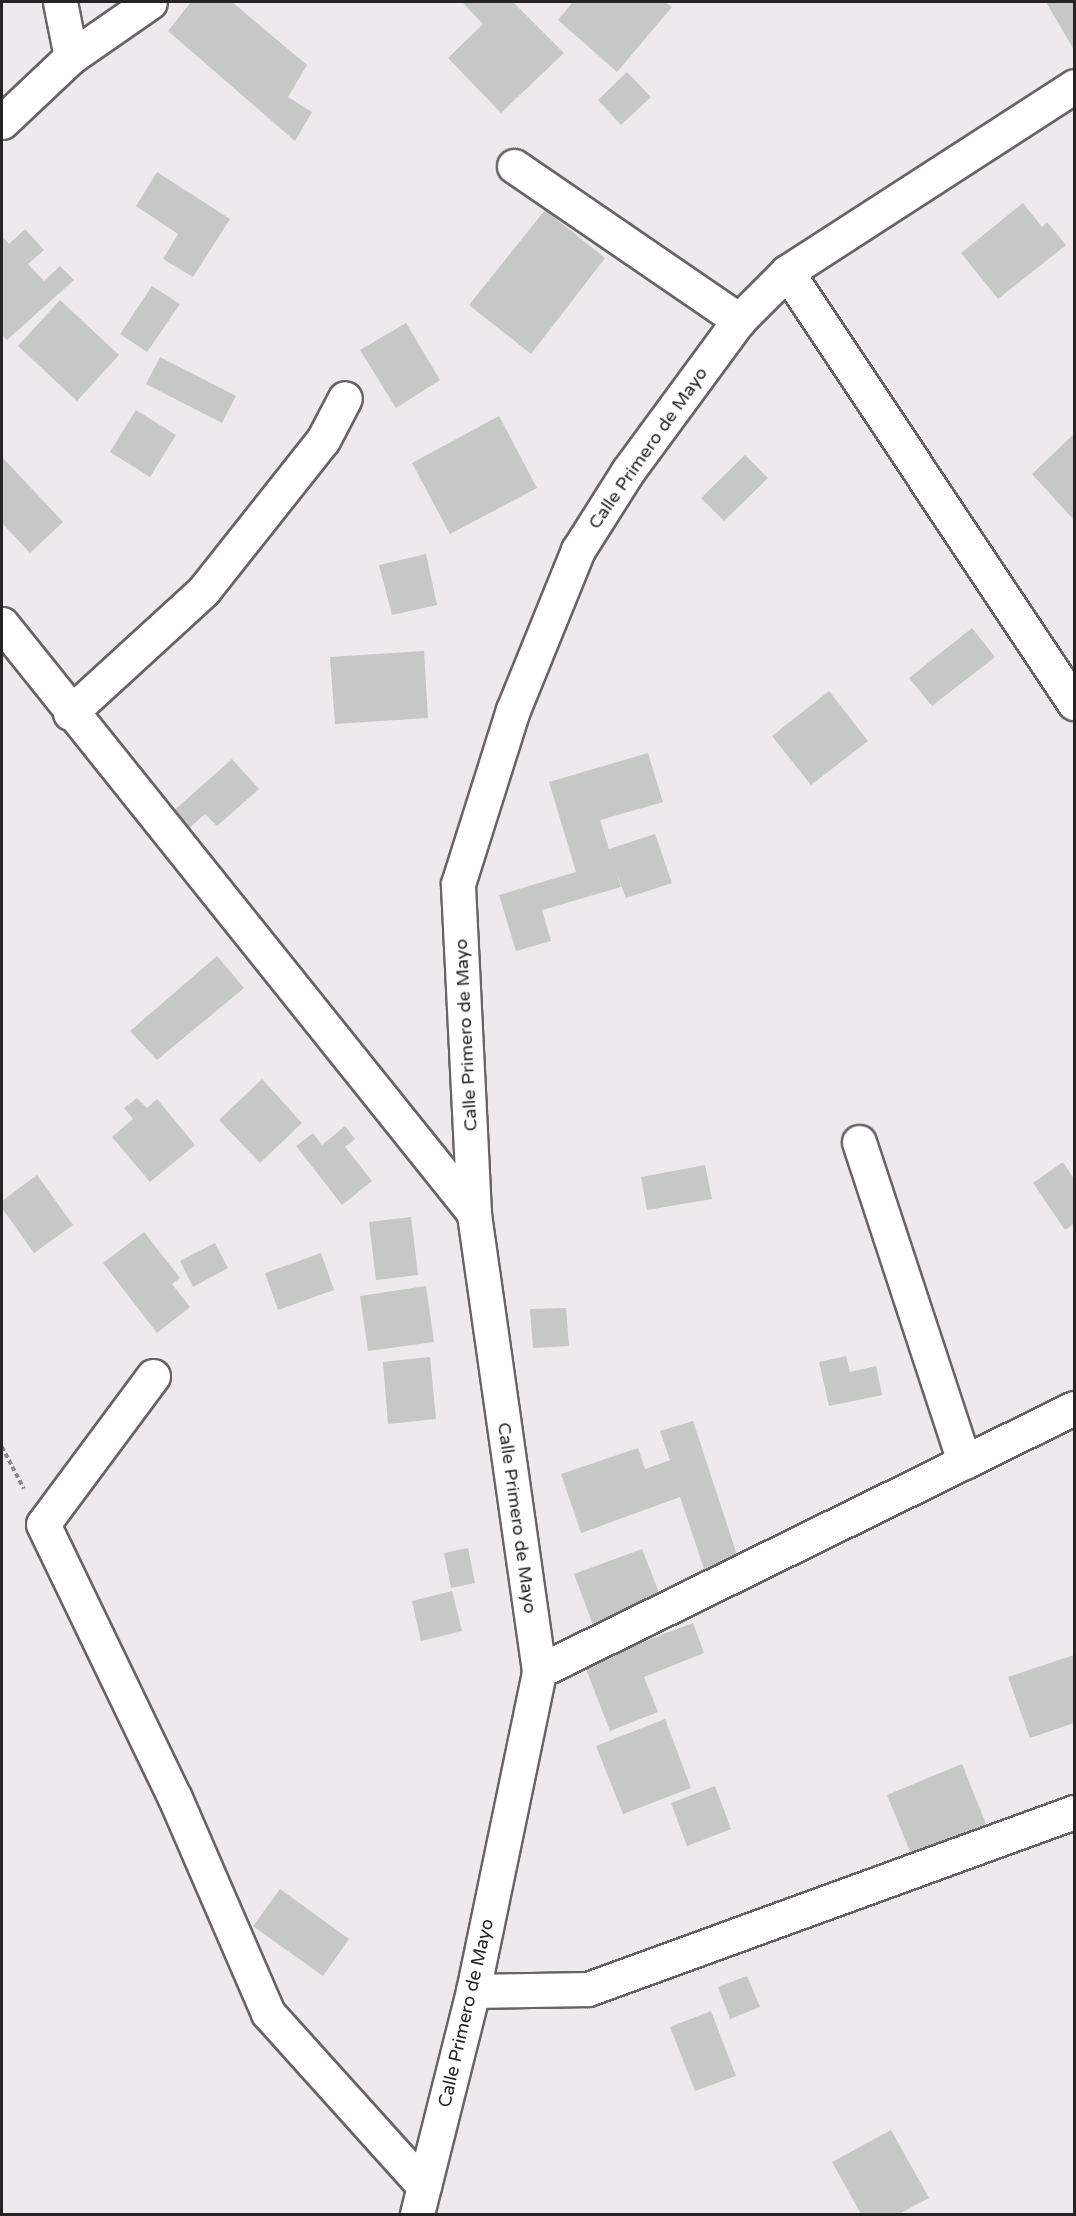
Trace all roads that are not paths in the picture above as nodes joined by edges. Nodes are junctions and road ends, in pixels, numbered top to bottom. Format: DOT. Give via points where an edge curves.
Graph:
graph roads {
  1 [pos="60,2"];
  2 [pos="150,2"];
  3 [pos="71,57"];
  4 [pos="1074,86"];
  5 [pos="2,122"];
  6 [pos="514,166"];
  7 [pos="787,272"];
  8 [pos="739,320"];
  9 [pos="345,398"];
  10 [pos="2,624"];
  11 [pos="1074,704"];
  12 [pos="70,713"];
  13 [pos="859,1142"];
  14 [pos="474,1213"];
  15 [pos="153,1376"];
  16 [pos="1074,1408"];
  17 [pos="963,1462"];
  18 [pos="539,1671"];
  19 [pos="1074,1812"];
  20 [pos="473,1991"];
  21 [pos="421,2200"];
  1 -- 3 [label="street"];
  2 -- 3 [label="street"];
  3 -- 5 [label="street"];
  4 -- 7 [label="street, Calle Primero de Mayo"];
  6 -- 8 [label="street"];
  7 -- 8 [label="street, Calle Primero de Mayo"];
  7 -- 11 [label="street"];
  8 -- 14 [label="street, Calle Primero de Mayo" via="628,471 578,550 513,710 458,884"];
  9 -- 12 [label="street" via="323,440 204,590"];
  10 -- 12 [label="street"];
  12 -- 14 [label="street"];
  13 -- 17 [label="street"];
  14 -- 18 [label="street, Calle Primero de Mayo"];
  15 -- 21 [label="street" via="44,1524 175,1798 268,2013"];
  16 -- 17 [label="street"];
  17 -- 18 [label="street"];
  18 -- 20 [label="street, Calle Primero de Mayo"];
  19 -- 20 [label="street" via="588,1989"];
  20 -- 21 [label="street, Calle Primero de Mayo"];
}
